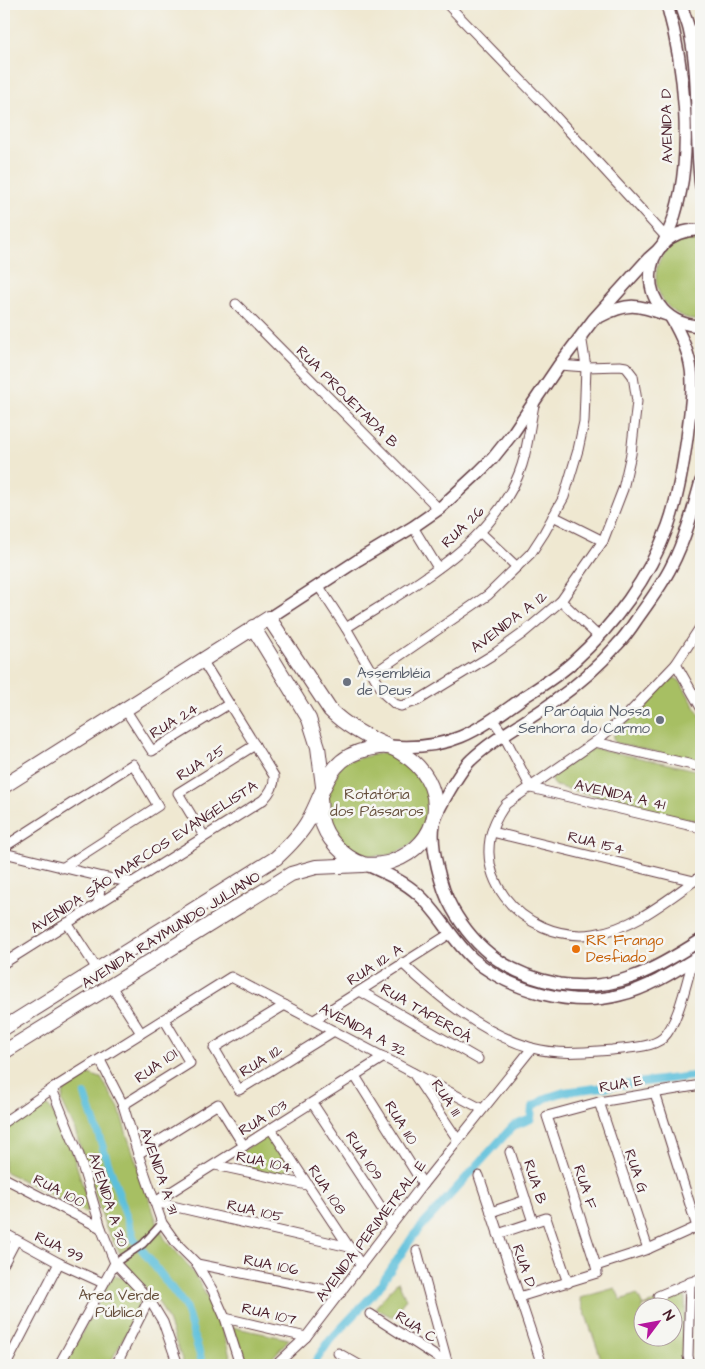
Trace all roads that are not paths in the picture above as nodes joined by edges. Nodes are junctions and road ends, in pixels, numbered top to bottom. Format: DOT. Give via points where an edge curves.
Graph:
graph roads {
  1 [pos="447,4"];
  2 [pos="666,4"];
  3 [pos="681,4"];
  4 [pos="698,82"];
  5 [pos="701,186"];
  6 [pos="701,230"];
  7 [pos="662,244"];
  8 [pos="236,304"];
  9 [pos="669,316"];
  10 [pos="593,320"];
  11 [pos="701,326"];
  12 [pos="581,334"];
  13 [pos="559,365"];
  14 [pos="586,367"];
  15 [pos="535,400"];
  16 [pos="701,481"];
  17 [pos="439,509"];
  18 [pos="553,516"];
  19 [pos="414,527"];
  20 [pos="481,533"];
  21 [pos="603,541"];
  22 [pos="517,567"];
  23 [pos="438,568"];
  24 [pos="318,585"];
  25 [pos="561,601"];
  26 [pos="268,618"];
  27 [pos="701,626"];
  28 [pos="253,627"];
  29 [pos="346,628"];
  30 [pos="599,637"];
  31 [pos="202,660"];
  32 [pos="676,664"];
  33 [pos="373,674"];
  34 [pos="229,704"];
  35 [pos="701,708"];
  36 [pos="125,709"];
  37 [pos="494,720"];
  38 [pos="504,734"];
  39 [pos="594,742"];
  40 [pos="255,745"];
  41 [pos="388,746"];
  42 [pos="701,767"];
  43 [pos="4,786"];
  44 [pos="532,788"];
  45 [pos="322,793"];
  46 [pos="434,822"];
  47 [pos="701,828"];
  48 [pos="492,832"];
  49 [pos="204,836"];
  50 [pos="4,847"];
  51 [pos="4,853"];
  52 [pos="365,865"];
  53 [pos="62,868"];
  54 [pos="102,877"];
  55 [pos="698,879"];
  56 [pos="131,882"];
  57 [pos="98,902"];
  58 [pos="68,923"];
  59 [pos="451,933"];
  60 [pos="701,940"];
  61 [pos="697,958"];
  62 [pos="4,963"];
  63 [pos="402,963"];
  64 [pos="97,969"];
  65 [pos="111,986"];
  66 [pos="360,991"];
  67 [pos="285,1005"];
  68 [pos="164,1019"];
  69 [pos="314,1020"];
  70 [pos="4,1028"];
  71 [pos="334,1032"];
  72 [pos="141,1034"];
  73 [pos="532,1048"];
  74 [pos="4,1052"];
  75 [pos="384,1057"];
  76 [pos="478,1059"];
  77 [pos="100,1060"];
  78 [pos="411,1071"];
  79 [pos="355,1076"];
  80 [pos="701,1084"];
  81 [pos="52,1088"];
  82 [pos="655,1092"];
  83 [pos="599,1102"];
  84 [pos="313,1104"];
  85 [pos="123,1105"];
  86 [pos="482,1109"];
  87 [pos="548,1116"];
  88 [pos="4,1122"];
  89 [pos="271,1129"];
  90 [pos="458,1140"];
  91 [pos="244,1146"];
  92 [pos="510,1152"];
  93 [pos="138,1154"];
  94 [pos="215,1165"];
  95 [pos="479,1176"];
  96 [pos="4,1178"];
  97 [pos="423,1184"];
  98 [pos="307,1185"];
  99 [pos="526,1200"];
  100 [pos="155,1202"];
  101 [pos="491,1212"];
  102 [pos="533,1222"];
  103 [pos="162,1223"];
  104 [pos="392,1224"];
  105 [pos="699,1226"];
  106 [pos="101,1228"];
  107 [pos="4,1233"];
  108 [pos="498,1234"];
  109 [pos="16,1240"];
  110 [pos="349,1247"];
  111 [pos="648,1249"];
  112 [pos="416,1251"];
  113 [pos="4,1263"];
  114 [pos="59,1263"];
  115 [pos="115,1263"];
  116 [pos="197,1264"];
  117 [pos="361,1265"];
  118 [pos="596,1266"];
  119 [pos="701,1278"];
  120 [pos="690,1282"];
  121 [pos="103,1283"];
  122 [pos="568,1283"];
  123 [pos="340,1293"];
  124 [pos="658,1296"];
  125 [pos="519,1297"];
  126 [pos="150,1299"];
  127 [pos="370,1314"];
  128 [pos="225,1318"];
  129 [pos="306,1337"];
  130 [pos="338,1353"];
  131 [pos="176,1363"];
  132 [pos="6,1365"];
  133 [pos="59,1365"];
  134 [pos="116,1365"];
  135 [pos="240,1365"];
  136 [pos="276,1365"];
  137 [pos="359,1365"];
  138 [pos="448,1365"];
  139 [pos="542,1365"];
  140 [pos="690,1365"];
  1 -- 7 [label="street" via="546,106"];
  2 -- 7 [label="street, AVENIDA D" via="677,42 685,137 676,213"];
  3 -- 4 [label="street, AVENIDA D"];
  4 -- 5 [label="street, AVENIDA D" via="696,134"];
  6 -- 7 [label="street" via="681,232"];
  7 -- 9 [label="street, AVENIDA D" via="653,261 650,284 653,296"];
  7 -- 10 [label="street"];
  8 -- 17 [label="street, RUA PROJETADA B"];
  9 -- 10 [label="street" via="625,306"];
  9 -- 11 [label="street"];
  9 -- 30 [label="street, AVENIDA D" via="690,356 692,371 693,393 682,472 668,526 648,570"];
  10 -- 12 [label="street"];
  12 -- 13 [label="street"];
  12 -- 14 [label="street"];
  13 -- 14 [label="street, AVENIDA A 12"];
  13 -- 15 [label="street"];
  14 -- 18 [label="street" via="584,422 578,450 564,497"];
  14 -- 21 [label="street, AVENIDA A 12" via="626,368 633,376 636,388 629,463 623,489"];
  15 -- 17 [label="street" via="488,463"];
  15 -- 20 [label="street, RUA 26" via="522,464 500,510"];
  16 -- 38 [label="street" via="693,512 671,567 619,644 591,673"];
  17 -- 19 [label="street"];
  18 -- 21 [label="street"];
  18 -- 22 [label="street" via="531,553"];
  19 -- 23 [label="street"];
  19 -- 24 [label="street"];
  20 -- 22 [label="street"];
  20 -- 23 [label="street, RUA 26"];
  21 -- 25 [label="street, AVENIDA A 12"];
  22 -- 33 [label="street" via="488,594"];
  23 -- 29 [label="street, RUA 26"];
  24 -- 26 [label="street"];
  24 -- 29 [label="street, AVENIDA A 12"];
  25 -- 30 [label="street"];
  25 -- 33 [label="street, AVENIDA A 12" via="515,639 408,705 401,706 390,700"];
  26 -- 28 [label="main road"];
  26 -- 41 [label="main road" via="335,715 362,735"];
  27 -- 32 [label="street"];
  28 -- 31 [label="main road"];
  28 -- 45 [label="main road" via="309,719 318,747"];
  29 -- 33 [label="street, AVENIDA A 12"];
  30 -- 37 [label="street, AVENIDA D" via="572,663"];
  31 -- 34 [label="street, AVENIDA SÃO MARCOS EVANGELISTA"];
  31 -- 36 [label="main road"];
  32 -- 35 [label="street"];
  32 -- 39 [label="street" via="628,714"];
  34 -- 36 [label="street, RUA 24" via="152,751"];
  34 -- 40 [label="street, AVENIDA SÃO MARCOS EVANGELISTA"];
  36 -- 43 [label="main road"];
  37 -- 38 [label="street"];
  37 -- 41 [label="street, AVENIDA D" via="467,735 429,747"];
  38 -- 44 [label="street"];
  38 -- 46 [label="street" via="470,760 453,783"];
  39 -- 42 [label="street"];
  39 -- 44 [label="street"];
  40 -- 49 [label="street, AVENIDA SÃO MARCOS EVANGELISTA" via="275,778 269,794"];
  40 -- 49 [label="street, RUA 25" via="178,793"];
  41 -- 45 [label="main road" via="359,751 348,757 329,775"];
  41 -- 46 [label="main road" via="406,756 428,778 435,803"];
  44 -- 47 [label="street, AVENIDA A 41"];
  44 -- 48 [label="street" via="506,804"];
  45 -- 52 [label="main road" via="321,818 328,835 340,850"];
  45 -- 64 [label="main road, AVENIDA RAYMUNDO JULIANO" via="307,823 276,858"];
  46 -- 52 [label="main road" via="420,845 406,856 388,863"];
  46 -- 60 [label="street" via="440,881 458,919 472,938 499,962 529,976 564,984 611,984 653,970"];
  48 -- 55 [label="street, RUA 154"];
  48 -- 55 [label="street" via="488,855 491,870 507,901 542,927 568,934 619,929"];
  49 -- 56 [label="street, AVENIDA SÃO MARCOS EVANGELISTA"];
  50 -- 53 [label="street" via="132,764 158,806"];
  51 -- 53 [label="street"];
  52 -- 59 [label="street" via="390,875 420,895"];
  52 -- 65 [label="main road, AVENIDA RAYMUNDO JULIANO" via="316,867 291,874"];
  53 -- 54 [label="street"];
  54 -- 56 [label="street"];
  54 -- 57 [label="street"];
  56 -- 57 [label="street, AVENIDA SÃO MARCOS EVANGELISTA"];
  57 -- 58 [label="street, AVENIDA SÃO MARCOS EVANGELISTA"];
  58 -- 62 [label="street, AVENIDA SÃO MARCOS EVANGELISTA"];
  58 -- 64 [label="street"];
  59 -- 61 [label="street" via="474,959 488,969 526,989 564,998 618,996 655,983"];
  59 -- 63 [label="street, RUA 112 A"];
  61 -- 73 [label="street" via="676,1018 662,1039 640,1046 586,1052"];
  63 -- 66 [label="street, RUA 112 A"];
  63 -- 73 [label="street" via="470,1019"];
  64 -- 70 [label="main road, AVENIDA RAYMUNDO JULIANO"];
  65 -- 72 [label="street"];
  65 -- 74 [label="main road, AVENIDA RAYMUNDO JULIANO"];
  66 -- 69 [label="street, RUA 112 A"];
  66 -- 76 [label="street, RUA TAPEROÁ"];
  67 -- 68 [label="street, AVENIDA A 32" via="231,977"];
  67 -- 69 [label="street, AVENIDA A 32"];
  67 -- 71 [label="street, RUA 112" via="214,1048 240,1090"];
  68 -- 72 [label="street"];
  68 -- 85 [label="street, RUA 101" via="190,1063"];
  69 -- 71 [label="street, AVENIDA A 32"];
  71 -- 75 [label="street, AVENIDA A 32"];
  72 -- 77 [label="street"];
  73 -- 86 [label="street, AVENIDA PERIMETRAL E"];
  75 -- 78 [label="street, AVENIDA A 32"];
  75 -- 79 [label="street, RUA 103"];
  77 -- 81 [label="street"];
  77 -- 85 [label="street, AVENIDA A 31"];
  78 -- 86 [label="street, AVENIDA A 32"];
  78 -- 90 [label="street, RUA 111"];
  79 -- 84 [label="street, RUA 103"];
  79 -- 97 [label="street, RUA 110"];
  80 -- 82 [label="street, RUA E"];
  81 -- 88 [label="street"];
  81 -- 106 [label="street, AVENIDA A 30" via="79,1155"];
  82 -- 83 [label="street, RUA E"];
  82 -- 105 [label="street"];
  83 -- 87 [label="street, RUA E"];
  83 -- 111 [label="street, RUA G"];
  84 -- 89 [label="street, RUA 103"];
  84 -- 104 [label="street, RUA 109"];
  85 -- 93 [label="street, AVENIDA A 31"];
  86 -- 90 [label="street, AVENIDA PERIMETRAL E"];
  87 -- 118 [label="street, RUA F"];
  89 -- 91 [label="street, RUA 103"];
  89 -- 98 [label="street, RUA 108"];
  90 -- 97 [label="street, AVENIDA PERIMETRAL E"];
  91 -- 93 [label="street" via="218,1104"];
  91 -- 94 [label="street, RUA 103"];
  92 -- 99 [label="street, RUA B"];
  93 -- 100 [label="street, AVENIDA A 31"];
  94 -- 98 [label="street, RUA 104"];
  94 -- 100 [label="street, RUA 103"];
  95 -- 101 [label="street, RUA D"];
  96 -- 106 [label="street, RUA 100"];
  97 -- 104 [label="street, AVENIDA PERIMETRAL E"];
  98 -- 110 [label="street, RUA 108"];
  99 -- 101 [label="street"];
  99 -- 102 [label="street, RUA B"];
  100 -- 103 [label="street, AVENIDA A 31"];
  100 -- 110 [label="street, RUA 105"];
  101 -- 108 [label="street, RUA D"];
  102 -- 108 [label="street"];
  102 -- 122 [label="street" via="546,1218"];
  103 -- 115 [label="street" via="143,1244"];
  103 -- 116 [label="street, AVENIDA A 31"];
  104 -- 117 [label="street, AVENIDA PERIMETRAL E"];
  105 -- 111 [label="street"];
  106 -- 115 [label="street, AVENIDA A 30"];
  107 -- 109 [label="street, RUA 99"];
  108 -- 125 [label="street, RUA D"];
  109 -- 113 [label="street"];
  109 -- 114 [label="street, RUA 99"];
  110 -- 117 [label="street, RUA 108"];
  111 -- 118 [label="street"];
  112 -- 138 [label="street"];
  114 -- 121 [label="street, RUA 99"];
  114 -- 132 [label="street"];
  115 -- 121 [label="street"];
  115 -- 126 [label="street, AVENIDA A 30"];
  116 -- 123 [label="street, RUA 106"];
  116 -- 128 [label="street, AVENIDA A 31"];
  117 -- 123 [label="street, AVENIDA PERIMETRAL E"];
  118 -- 122 [label="street" via="597,1273"];
  119 -- 120 [label="street"];
  120 -- 124 [label="street"];
  120 -- 140 [label="street"];
  121 -- 133 [label="street"];
  122 -- 125 [label="street"];
  123 -- 129 [label="street, AVENIDA PERIMETRAL E"];
  125 -- 139 [label="street, RUA D"];
  126 -- 131 [label="street, AVENIDA A 30" via="163,1322"];
  126 -- 134 [label="street"];
  127 -- 138 [label="street, RUA C"];
  128 -- 129 [label="street, RUA 107"];
  128 -- 135 [label="street, AVENIDA A 31"];
  129 -- 136 [label="street, AVENIDA PERIMETRAL E"];
  130 -- 137 [label="street"];
}
